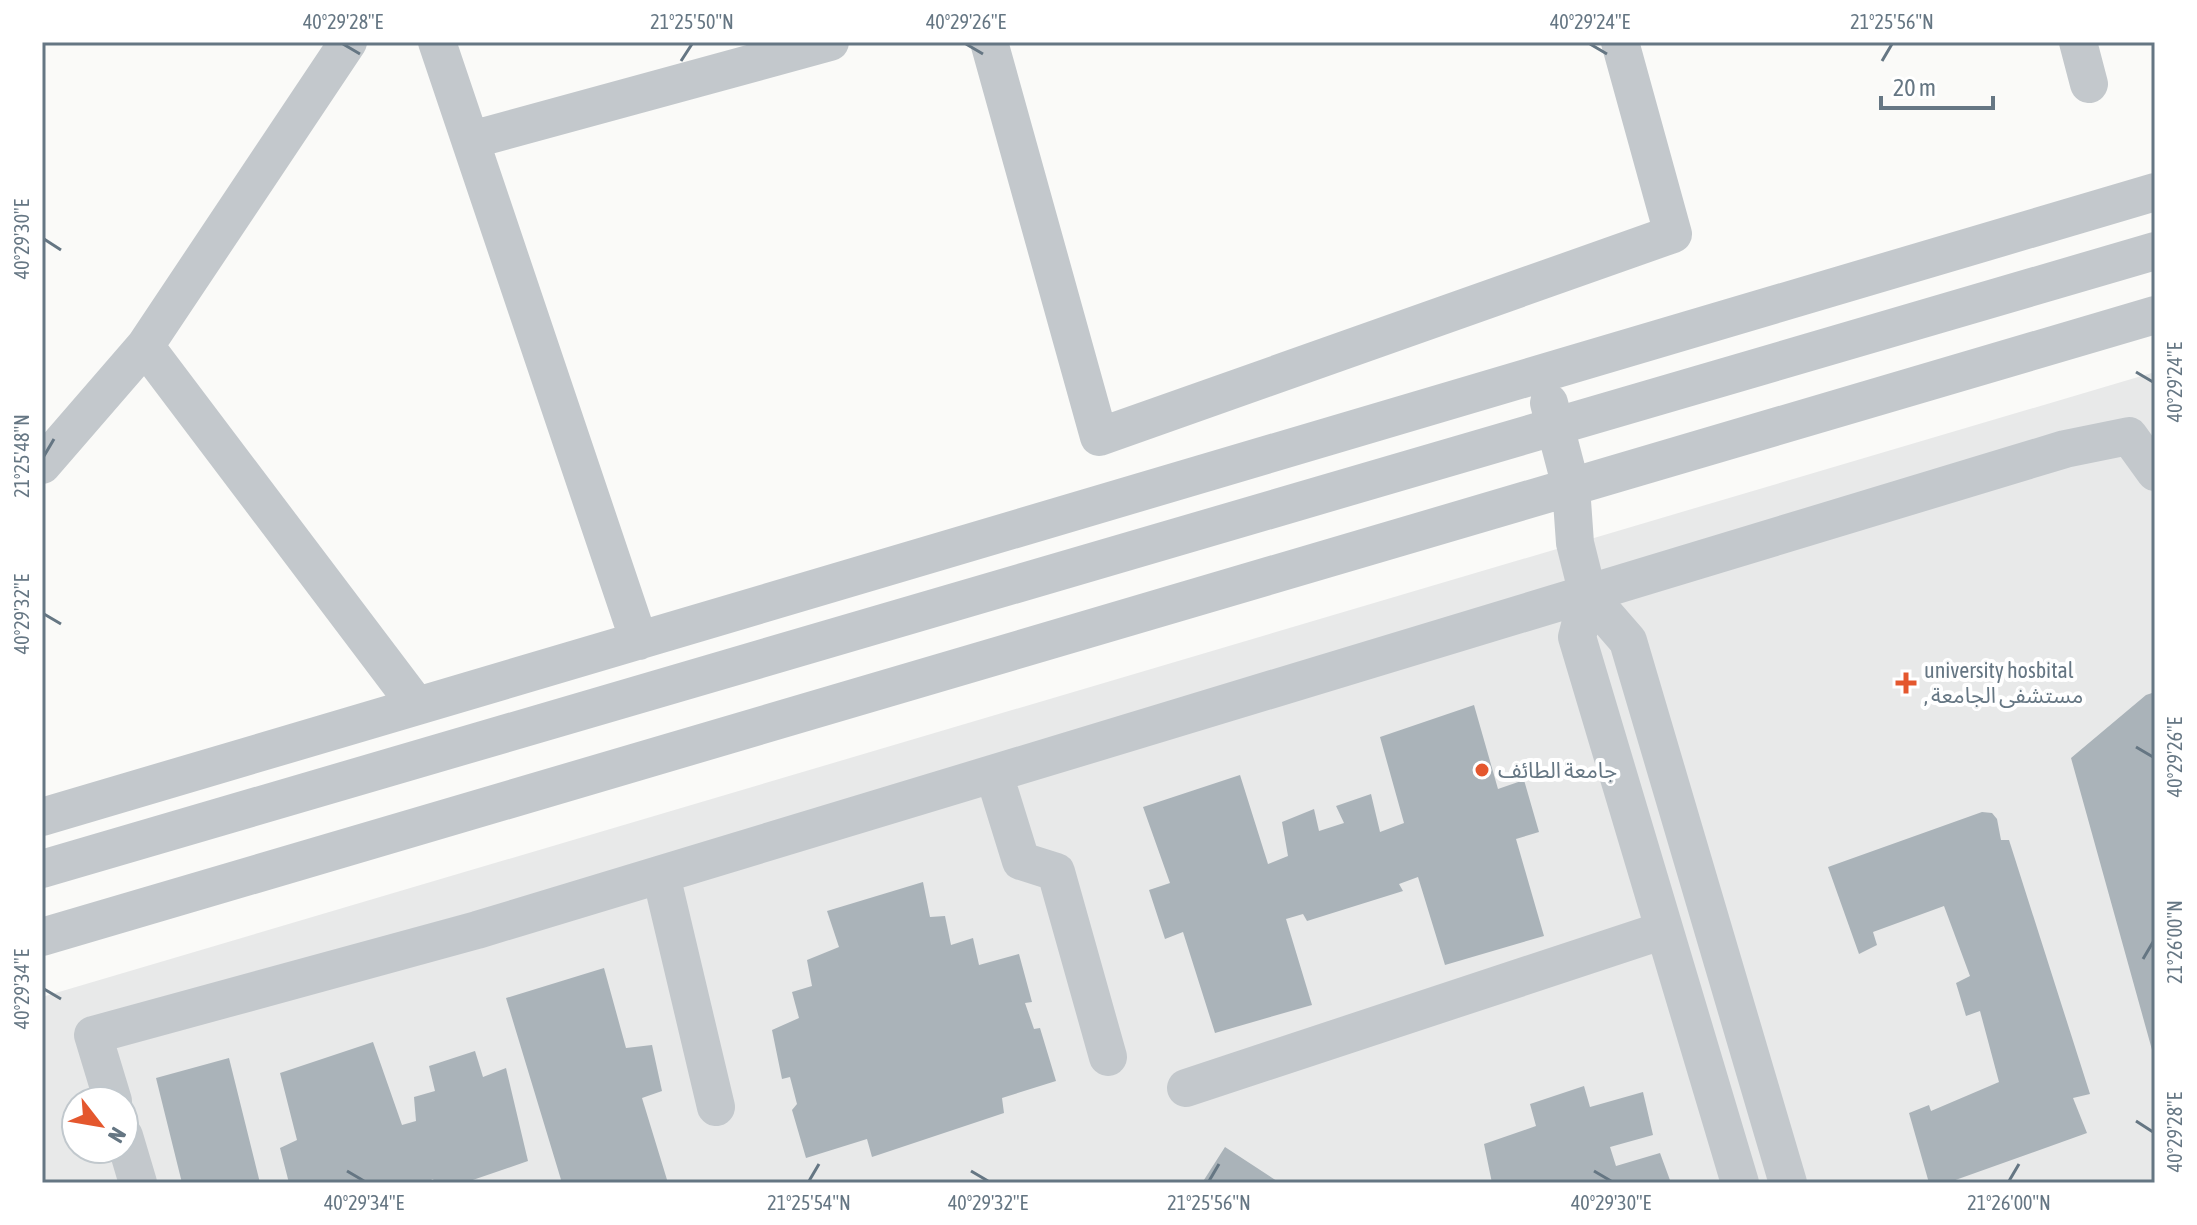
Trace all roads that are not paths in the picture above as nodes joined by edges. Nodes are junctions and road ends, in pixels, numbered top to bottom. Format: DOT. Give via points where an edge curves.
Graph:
graph roads {
  1 [pos="348,42"];
  2 [pos="437,42"];
  3 [pos="830,42"];
  4 [pos="989,42"];
  5 [pos="1620,42"];
  6 [pos="2078,42"];
  7 [pos="2089,84"];
  8 [pos="471,140"];
  9 [pos="2155,192"];
  10 [pos="2155,251"];
  11 [pos="2155,315"];
  12 [pos="145,346"];
  13 [pos="1541,374"];
  14 [pos="1555,426"];
  15 [pos="42,465"];
  16 [pos="2155,472"];
  17 [pos="1571,487"];
  18 [pos="1588,595"];
  19 [pos="639,641"];
  20 [pos="417,706"];
  21 [pos="994,774"];
  22 [pos="42,817"];
  23 [pos="42,869"];
  24 [pos="661,875"];
  25 [pos="1664,930"];
  26 [pos="42,937"];
  27 [pos="1108,1057"];
  28 [pos="108,1085"];
  29 [pos="1186,1088"];
  30 [pos="716,1107"];
  31 [pos="1740,1183"];
  32 [pos="1788,1183"];
  1 -- 12 [label="street"];
  2 -- 8 [label="street"];
  3 -- 8 [label="street"];
  4 -- 5 [label="street" via="1099,437 1673,234"];
  6 -- 7 [label="street"];
  8 -- 19 [label="street"];
  9 -- 13 [label="street"];
  10 -- 14 [label="street"];
  11 -- 17 [label="street"];
  12 -- 15 [label="street"];
  12 -- 20 [label="street"];
  13 -- 14 [label="street"];
  13 -- 19 [label="street"];
  14 -- 17 [label="street"];
  14 -- 23 [label="street"];
  16 -- 18 [label="street" via="2129,436 2065,449"];
  17 -- 18 [label="street" via="1575,543"];
  17 -- 26 [label="street"];
  18 -- 21 [label="street"];
  18 -- 25 [label="street" via="1577,637"];
  18 -- 32 [label="street" via="1628,641"];
  19 -- 20 [label="street"];
  20 -- 22 [label="street"];
  21 -- 24 [label="street"];
  21 -- 27 [label="street" via="1021,861 1056,872"];
  24 -- 28 [label="street" via="93,1035"];
  24 -- 30 [label="street"];
  25 -- 29 [label="street"];
  25 -- 31 [label="street"];
}
